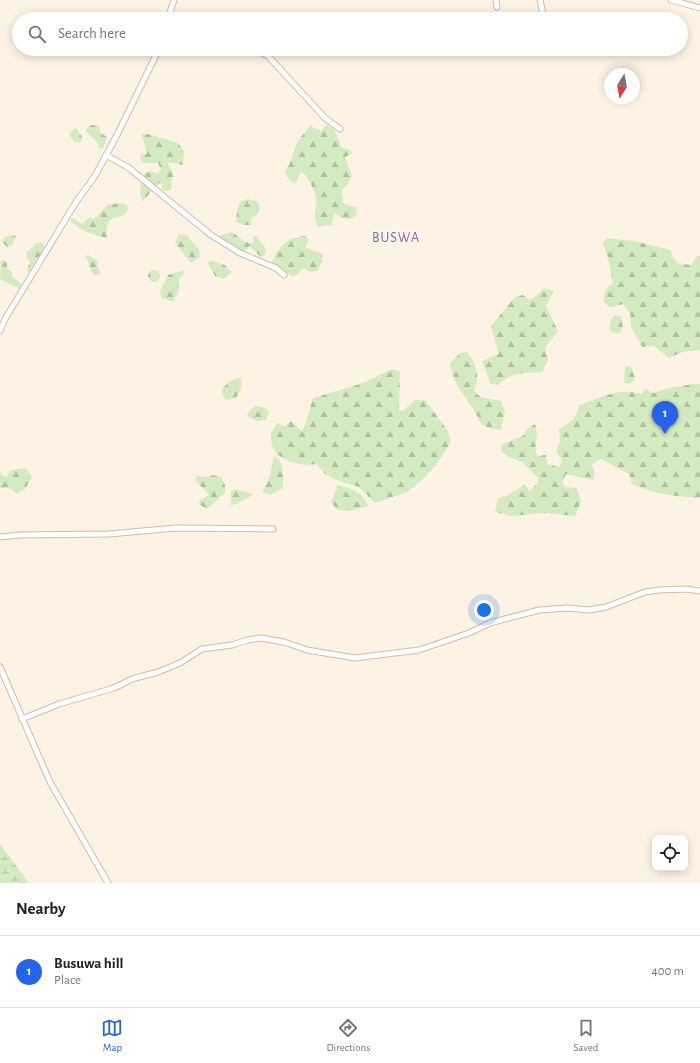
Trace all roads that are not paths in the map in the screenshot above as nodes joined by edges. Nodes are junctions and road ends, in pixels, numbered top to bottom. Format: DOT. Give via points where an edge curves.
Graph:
graph roads {
  1 [pos="174,0"];
  2 [pos="496,0"];
  3 [pos="540,0"];
  4 [pos="671,0"];
  5 [pos="497,7"];
  6 [pos="700,8"];
  7 [pos="170,12"];
  8 [pos="543,12"];
  9 [pos="156,56"];
  10 [pos="268,56"];
  11 [pos="340,129"];
  12 [pos="106,155"];
  13 [pos="284,275"];
  14 [pos="0,331"];
  15 [pos="274,529"];
  16 [pos="0,537"];
  17 [pos="700,591"];
  18 [pos="0,667"];
  19 [pos="22,719"];
  20 [pos="108,883"];
  1 -- 7 [label="street"];
  2 -- 5 [label="street"];
  3 -- 8 [label="street"];
  4 -- 6 [label="street"];
  9 -- 12 [label="street"];
  10 -- 11 [label="street" via="325,118"];
  12 -- 13 [label="street" via="129,168 211,235 240,253 276,268"];
  12 -- 14 [label="street"];
  15 -- 16 [label="street" via="176,528 109,534"];
  17 -- 19 [label="street" via="659,590 588,610 539,610 490,623 470,633 419,650 355,658 307,650 261,638 248,640 202,649 180,663 158,672 59,704"];
  18 -- 19 [label="street"];
  19 -- 20 [label="street" via="50,782"];
}
